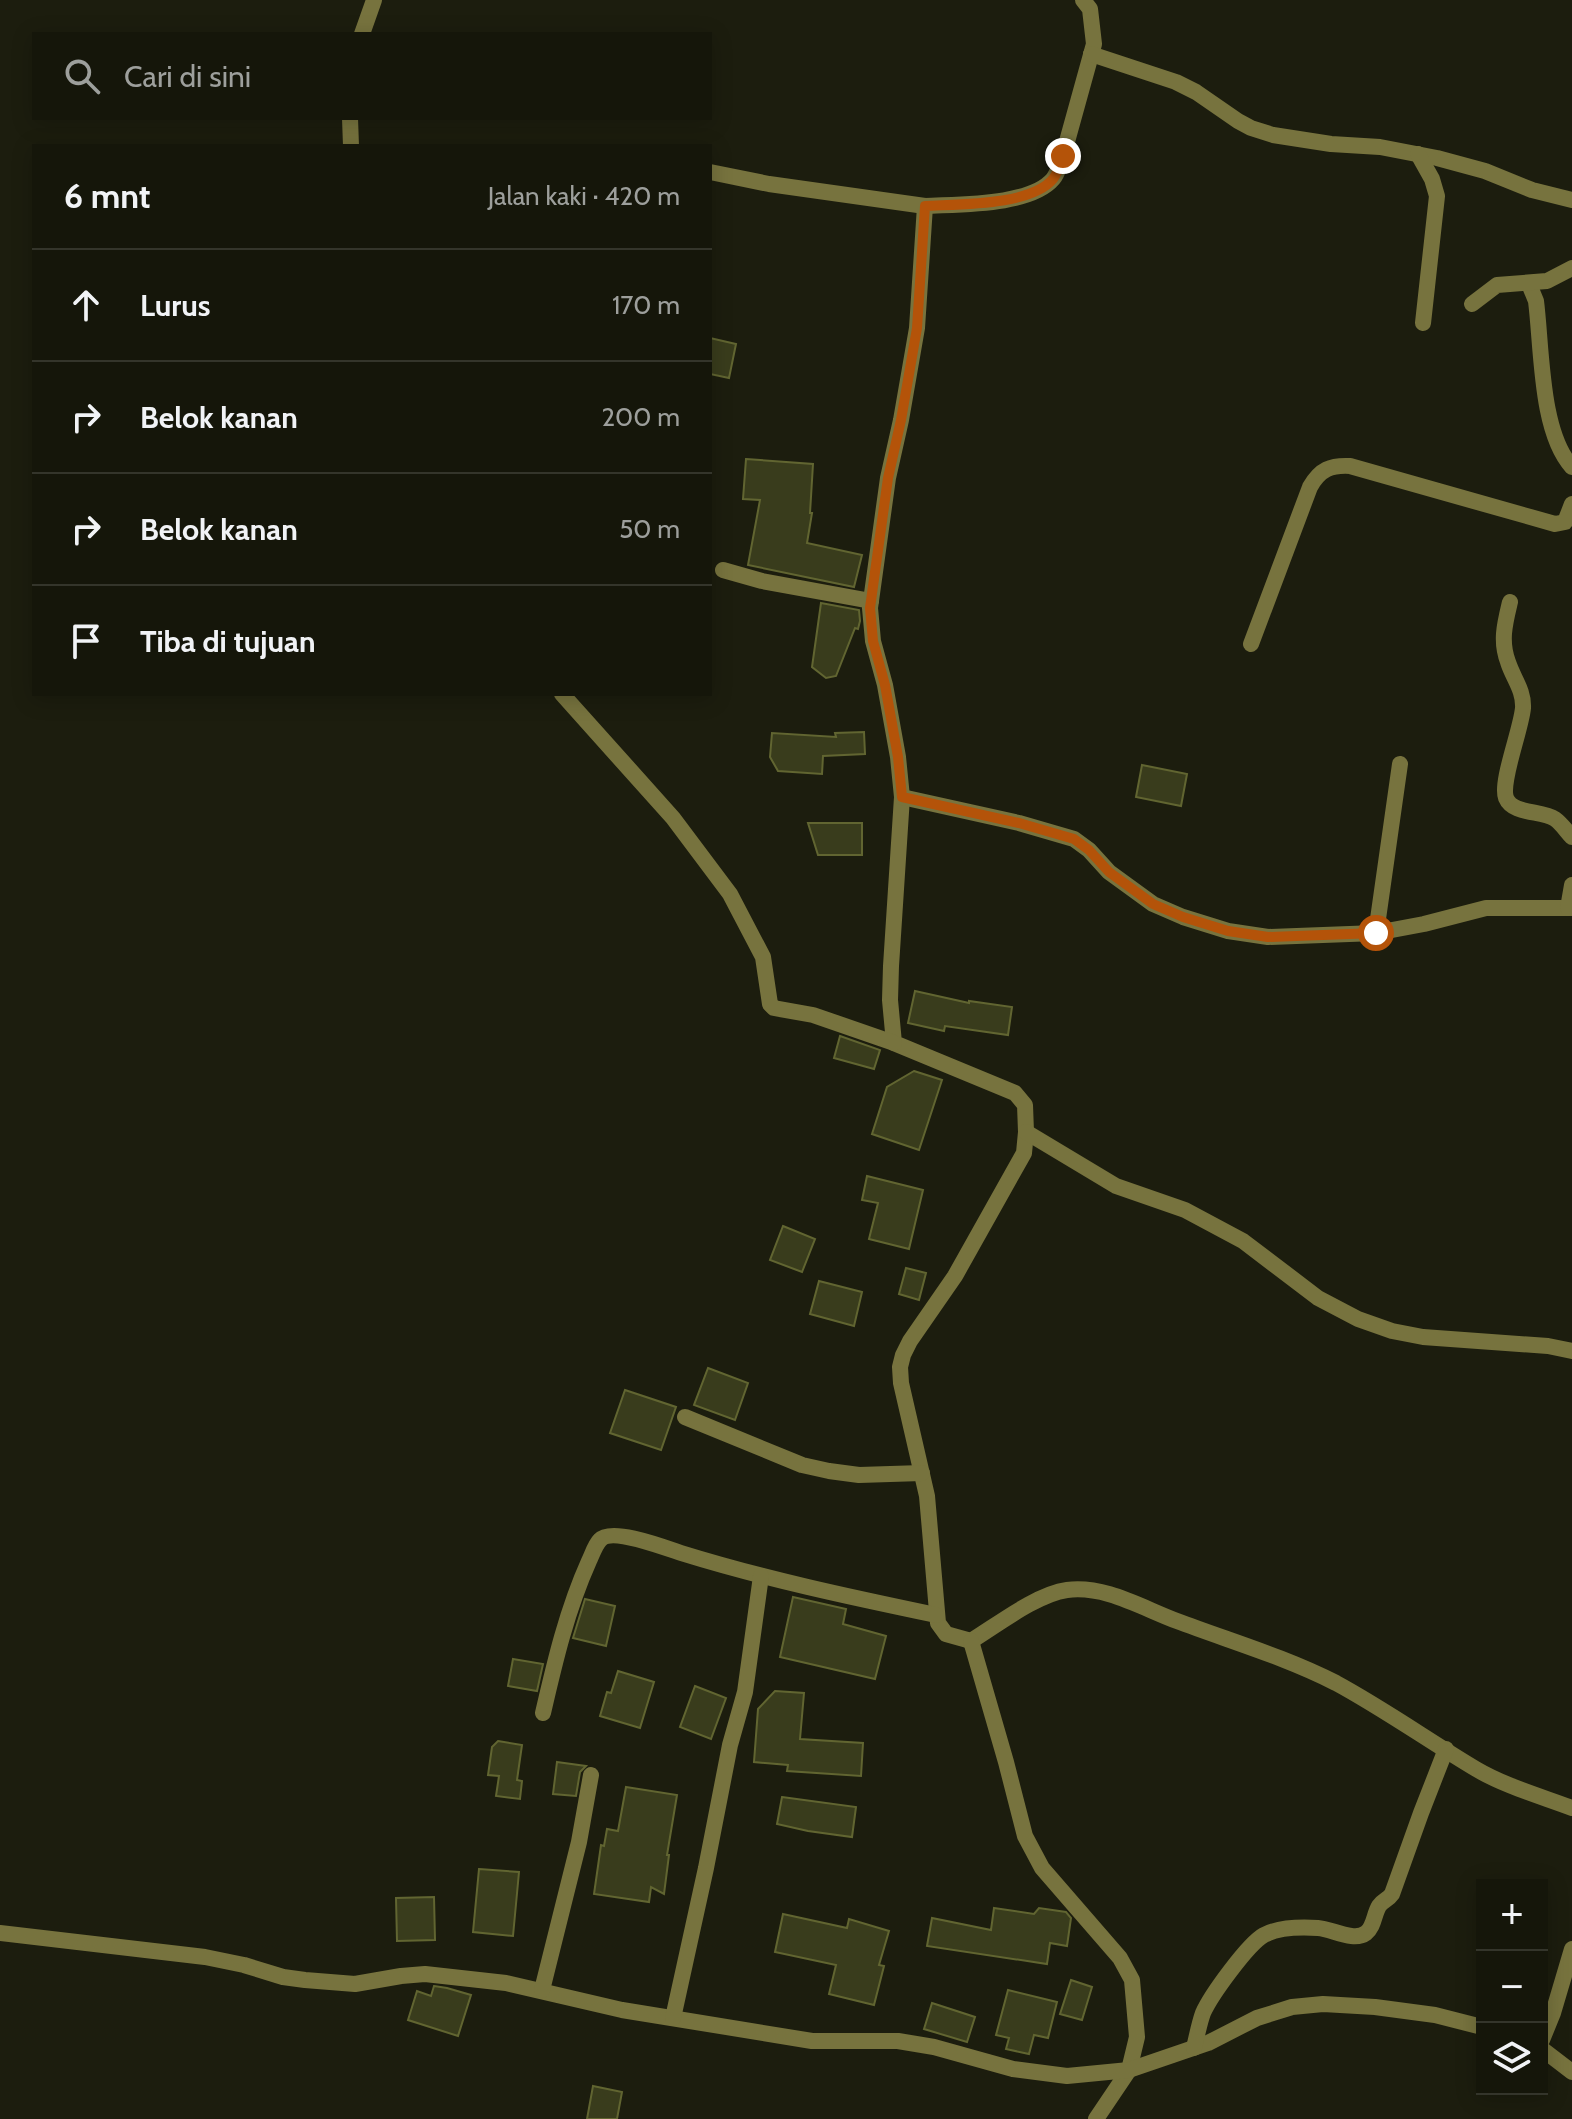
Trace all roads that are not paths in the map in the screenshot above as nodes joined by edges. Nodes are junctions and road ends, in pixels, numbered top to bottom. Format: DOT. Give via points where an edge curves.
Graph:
graph roads {
  1 [pos="374,0"];
  2 [pos="1083,0"];
  3 [pos="363,32"];
  4 [pos="1091,54"];
  5 [pos="350,120"];
  6 [pos="351,144"];
  7 [pos="1418,154"];
  8 [pos="712,172"];
  9 [pos="1572,200"];
  10 [pos="925,206"];
  11 [pos="1572,268"];
  12 [pos="1529,284"];
  13 [pos="1472,304"];
  14 [pos="1423,323"];
  15 [pos="1572,467"];
  16 [pos="1572,504"];
  17 [pos="723,570"];
  18 [pos="871,601"];
  19 [pos="1510,602"];
  20 [pos="1251,644"];
  21 [pos="564,696"];
  22 [pos="1400,764"];
  23 [pos="902,797"];
  24 [pos="1572,837"];
  25 [pos="1572,885"];
  26 [pos="1570,908"];
  27 [pos="1376,933"];
  28 [pos="894,1043"];
  29 [pos="1026,1132"];
  30 [pos="1572,1351"];
  31 [pos="685,1417"];
  32 [pos="922,1473"];
  33 [pos="761,1576"];
  34 [pos="936,1615"];
  35 [pos="971,1641"];
  36 [pos="543,1713"];
  37 [pos="1446,1749"];
  38 [pos="591,1775"];
  39 [pos="1572,1808"];
  40 [pos="0,1933"];
  41 [pos="1572,1949"];
  42 [pos="1569,1970"];
  43 [pos="542,1990"];
  44 [pos="673,2018"];
  45 [pos="1548,2024"];
  46 [pos="1476,2025"];
  47 [pos="1194,2048"];
  48 [pos="1548,2054"];
  49 [pos="1129,2070"];
  50 [pos="1572,2072"];
  51 [pos="1096,2119"];
  1 -- 3 [label="street"];
  2 -- 4 [label="street" via="1090,9"];
  4 -- 7 [label="street" via="1176,82 1238,121 1273,135"];
  4 -- 10 [label="street" via="1052,181 1017,197"];
  5 -- 6 [label="street"];
  7 -- 9 [label="street"];
  7 -- 14 [label="street" via="1437,196"];
  8 -- 10 [label="street"];
  10 -- 18 [label="street" via="917,328"];
  11 -- 12 [label="street"];
  12 -- 13 [label="street" via="1497,285"];
  12 -- 15 [label="street" via="1550,418 1556,442"];
  16 -- 20 [label="street" via="1565,522 1555,524 1350,466 1327,467 1310,487"];
  17 -- 18 [label="street"];
  18 -- 23 [label="street" via="873,641"];
  19 -- 24 [label="street" via="1503,641 1523,699 1505,796 1511,805 1557,820"];
  21 -- 28 [label="street" via="673,818 730,894 763,957 774,1008 813,1015"];
  22 -- 27 [label="street"];
  23 -- 27 [label="street" via="1074,839 1153,904 1228,931 1268,937"];
  23 -- 28 [label="street" via="890,1000"];
  25 -- 26 [label="street"];
  26 -- 27 [label="street" via="1486,908"];
  28 -- 29 [label="street" via="1015,1093 1025,1105"];
  29 -- 30 [label="street" via="1116,1186 1185,1210 1232,1235 1318,1298 1358,1319 1423,1337"];
  29 -- 32 [label="street" via="1015,1173 903,1355 901,1383"];
  31 -- 32 [label="street" via="802,1465 859,1475"];
  32 -- 34 [label="street"];
  33 -- 34 [label="street"];
  33 -- 36 [label="street" via="657,1545 605,1536 578,1585"];
  33 -- 44 [label="street" via="745,1692"];
  34 -- 35 [label="street" via="946,1634"];
  35 -- 37 [label="street" via="1040,1598 1058,1592 1107,1593 1334,1682"];
  35 -- 49 [label="street" via="1025,1836 1042,1868 1120,1958 1132,1980 1137,2037"];
  37 -- 39 [label="street" via="1492,1777"];
  37 -- 47 [label="street" via="1392,1894 1379,1905 1368,1932 1353,1936 1308,1928 1262,1936 1209,2002"];
  38 -- 43 [label="street"];
  40 -- 43 [label="street" via="205,1957 305,1980 355,1984 425,1974"];
  41 -- 42 [label="street"];
  42 -- 45 [label="street"];
  43 -- 44 [label="street"];
  44 -- 49 [label="street" via="812,2041 898,2041 1042,2074"];
  46 -- 47 [label="street" via="1435,2015 1323,2004 1277,2011"];
  47 -- 49 [label="street"];
  48 -- 50 [label="street"];
  49 -- 51 [label="street"];
}
